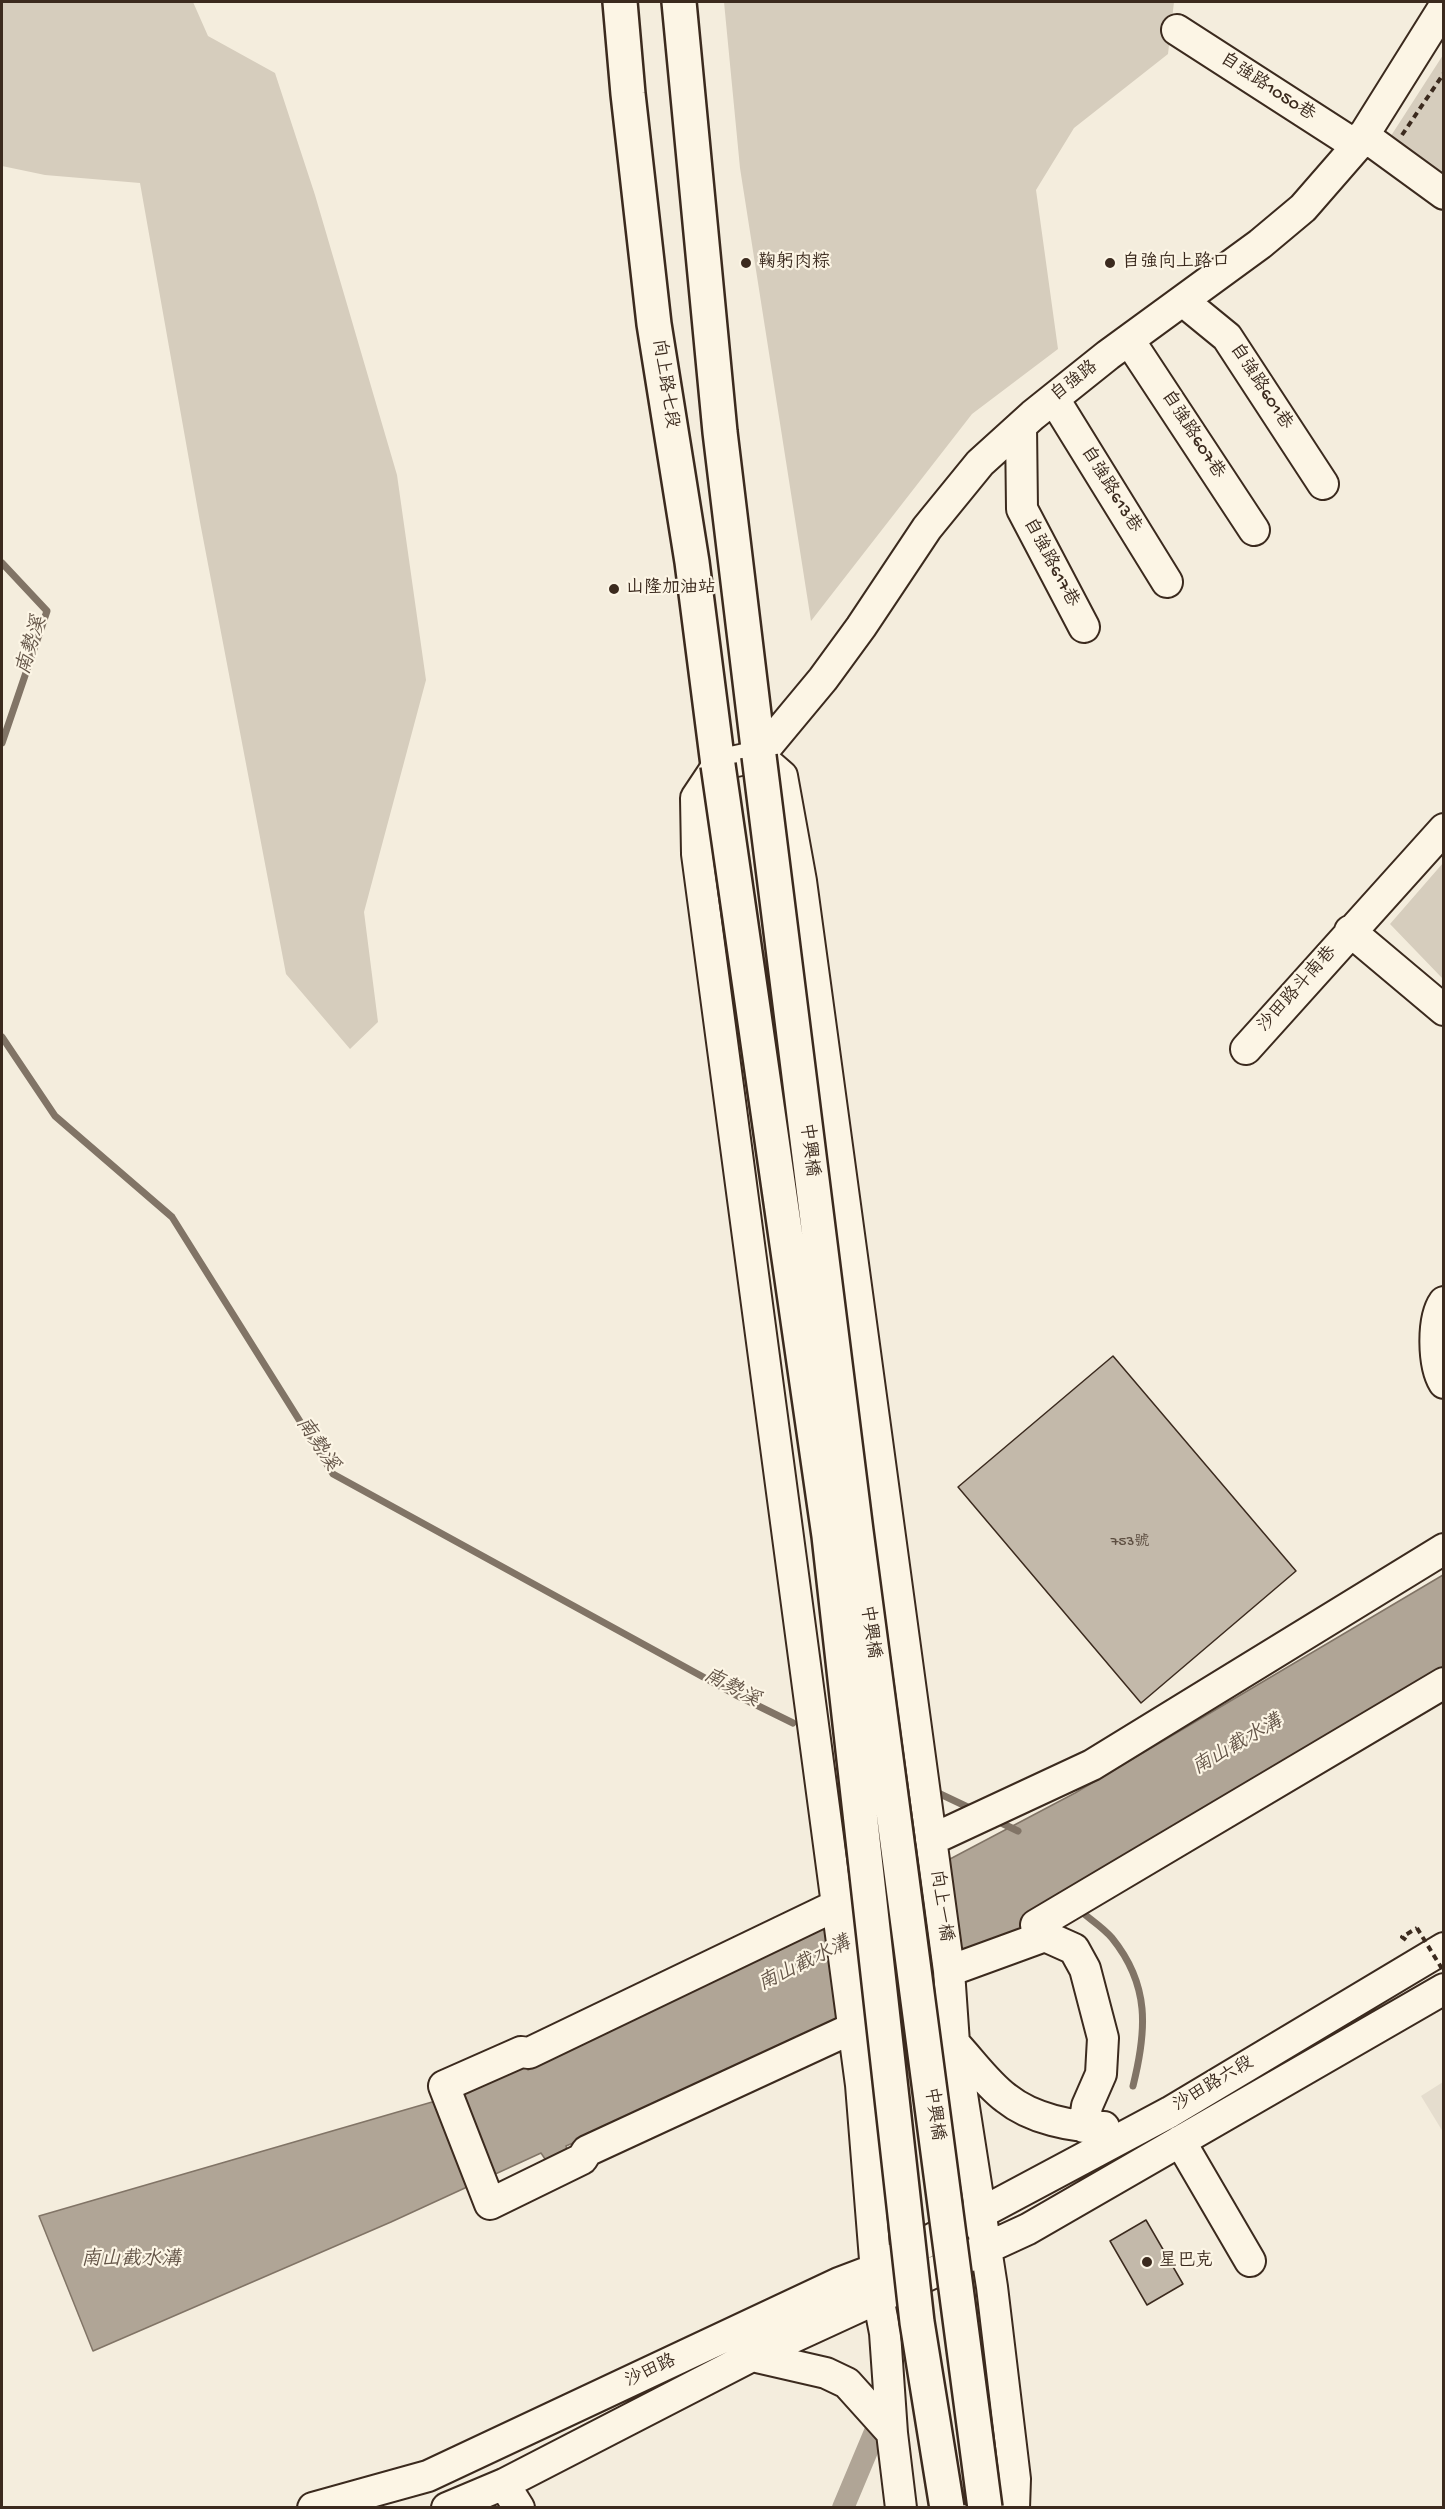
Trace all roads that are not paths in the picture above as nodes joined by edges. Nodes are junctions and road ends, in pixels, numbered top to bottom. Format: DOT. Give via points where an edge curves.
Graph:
graph roads {
  1 [pos="620,2"];
  2 [pos="679,2"];
  3 [pos="1440,5"];
  4 [pos="1177,30"];
  5 [pos="1360,140"];
  6 [pos="1443,194"];
  7 [pos="1183,301"];
  8 [pos="1130,340"];
  9 [pos="1054,399"];
  10 [pos="1021,426"];
  11 [pos="1323,484"];
  12 [pos="1254,530"];
  13 [pos="1167,582"];
  14 [pos="1084,627"];
  15 [pos="759,756"];
  16 [pos="718,765"];
  17 [pos="1443,829"];
  18 [pos="1350,931"];
  19 [pos="1443,1010"];
  20 [pos="1246,1049"];
  21 [pos="1443,1302"];
  22 [pos="1443,1383"];
  23 [pos="1443,1549"];
  24 [pos="1443,1683"];
  25 [pos="932,1840"];
  26 [pos="837,1905"];
  27 [pos="1036,1924"];
  28 [pos="1433,1939"];
  29 [pos="949,1971"];
  30 [pos="1443,1989"];
  31 [pos="853,2028"];
  32 [pos="954,2043"];
  33 [pos="1143,2126"];
  34 [pos="1084,2127"];
  35 [pos="1180,2141"];
  36 [pos="980,2214"];
  37 [pos="986,2249"];
  38 [pos="1250,2261"];
  39 [pos="877,2283"];
  40 [pos="752,2356"];
  41 [pos="1010,2432"];
  42 [pos="892,2433"];
  43 [pos="896,2469"];
  44 [pos="512,2496"];
  45 [pos="314,2508"];
  46 [pos="447,2508"];
  47 [pos="901,2508"];
  48 [pos="914,2508"];
  49 [pos="947,2508"];
  50 [pos="985,2508"];
  51 [pos="1014,2508"];
  52 [pos="1022,2508"];
  1 -- 16 [label="main road, 向上路七段" via="654,324 692,562"];
  2 -- 15 [label="main road" via="720,432"];
  3 -- 5 [label="street, 自強路"];
  4 -- 5 [label="street, 自強路1050巷"];
  5 -- 6 [label="street, 自強路1050巷"];
  5 -- 7 [label="street, 自強路" via="1303,208"];
  7 -- 8 [label="street, 自強路"];
  7 -- 11 [label="street, 自強路601巷" via="1227,337"];
  8 -- 9 [label="street, 自強路"];
  8 -- 12 [label="street, 自強路607巷"];
  9 -- 10 [label="street, 自強路"];
  9 -- 13 [label="street, 自強路613巷"];
  10 -- 14 [label="street, 自強路617巷" via="1022,509"];
  10 -- 15 [label="street, 自強路" via="981,463 927,528 823,679"];
  15 -- 16 [label="street"];
  15 -- 25 [label="street, 向上一橋" via="782,776 801,881"];
  15 -- 50 [label="main road, 中興橋, bridge"];
  16 -- 26 [label="street" via="696,798 697,855"];
  16 -- 49 [label="main road, 中興橋, bridge" via="829,1536 917,2322"];
  17 -- 18 [label="street, 沙田路斗南巷"];
  18 -- 19 [label="street, 沙田路斗南巷"];
  18 -- 20 [label="street, 沙田路斗南巷"];
  21 -- 22 [label="street" via="1436,1342 1437,1372"];
  23 -- 25 [label="street" via="1092,1765"];
  24 -- 27 [label="street"];
  25 -- 29 [label="street, 向上一橋"];
  26 -- 31 [label="street"];
  26 -- 31 [label="street" via="529,2053 521,2052 444,2086 490,2204 582,2159 587,2151"];
  28 -- 33 [label="street, 沙田路六段"];
  29 -- 32 [label="street"];
  29 -- 34 [label="street" via="1045,1936 1074,1949 1086,1969 1103,2038 1101,2074 1087,2106"];
  30 -- 35 [label="street, 沙田路六段"];
  31 -- 39 [label="street"];
  32 -- 34 [label="street" via="1004,2098 1027,2112"];
  32 -- 36 [label="street"];
  33 -- 34 [label="street"];
  33 -- 36 [label="street, 沙田路六段"];
  35 -- 37 [label="street, 沙田路六段"];
  35 -- 38 [label="street"];
  36 -- 37 [label="street"];
  36 -- 39 [label="street, 沙田路"];
  37 -- 39 [label="street, 沙田路"];
  37 -- 41 [label="street"];
  39 -- 40 [label="street, 沙田路"];
  39 -- 42 [label="street"];
  39 -- 45 [label="street, 沙田路" via="839,2283 428,2476"];
  40 -- 42 [label="street" via="826,2373 847,2383"];
  40 -- 44 [label="street, 沙田路"];
  41 -- 51 [label="street"];
  41 -- 52 [label="street"];
  42 -- 43 [label="street"];
  43 -- 47 [label="street"];
  43 -- 48 [label="street"];
  44 -- 46 [label="street, 沙田路"];
}
